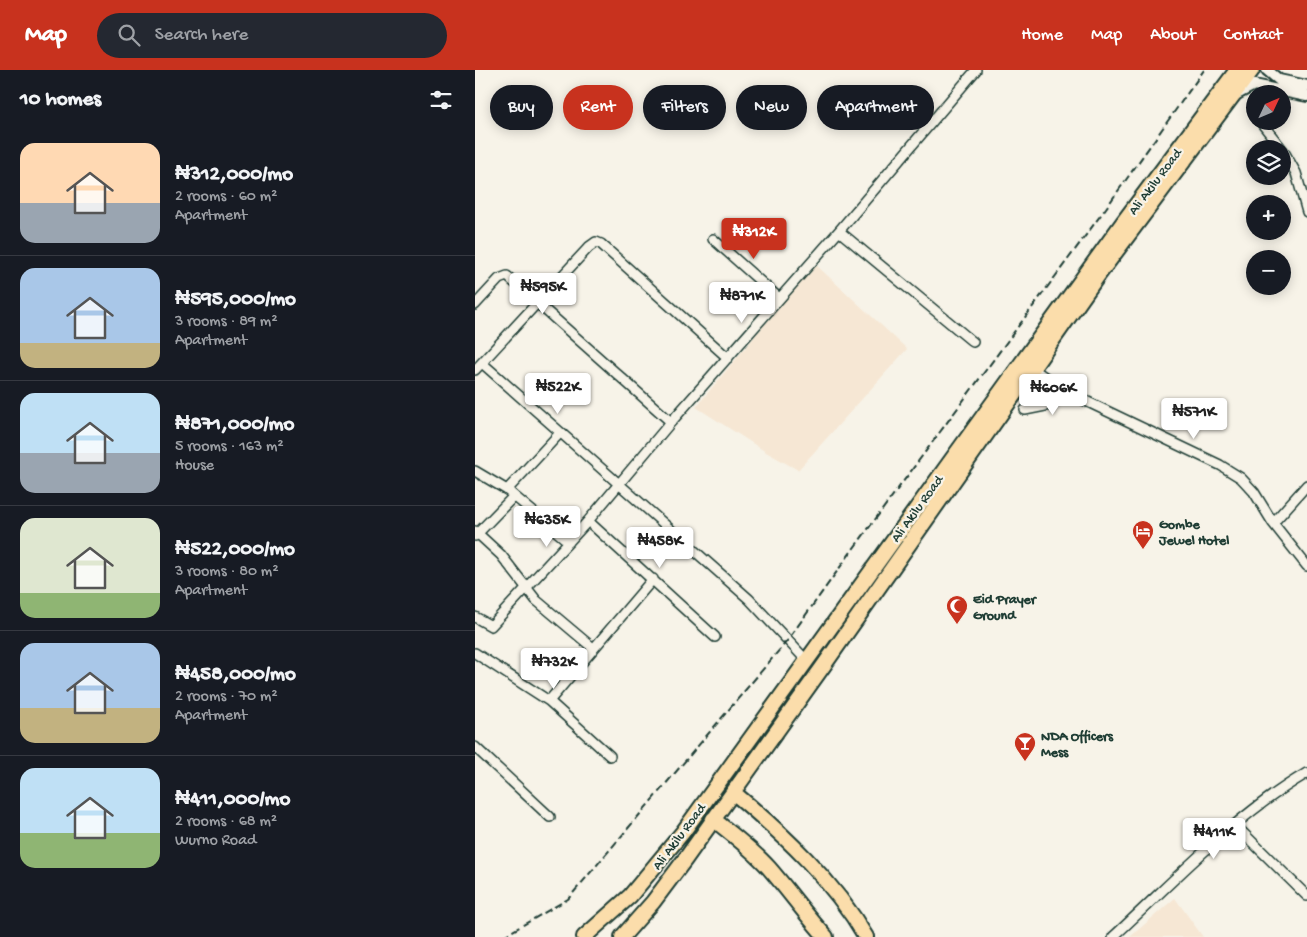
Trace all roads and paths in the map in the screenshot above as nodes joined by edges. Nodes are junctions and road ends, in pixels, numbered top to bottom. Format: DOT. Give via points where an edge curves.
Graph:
graph roads {
  1 [pos="976,70"];
  2 [pos="1237,70"];
  3 [pos="1252,70"];
  4 [pos="1267,70"];
  5 [pos="1307,86"];
  6 [pos="1246,89"];
  7 [pos="1291,94"];
  8 [pos="1234,95"];
  9 [pos="1307,96"];
  10 [pos="1267,130"];
  11 [pos="1275,140"];
  12 [pos="1291,164"];
  13 [pos="1307,212"];
  14 [pos="1129,224"];
  15 [pos="839,230"];
  16 [pos="713,239"];
  17 [pos="779,298"];
  18 [pos="537,304"];
  19 [pos="475,305"];
  20 [pos="973,342"];
  21 [pos="729,358"];
  22 [pos="482,363"];
  23 [pos="1033,369"];
  24 [pos="475,370"];
  25 [pos="1067,392"];
  26 [pos="1025,410"];
  27 [pos="671,422"];
  28 [pos="560,433"];
  29 [pos="475,471"];
  30 [pos="619,485"];
  31 [pos="1307,485"];
  32 [pos="511,493"];
  33 [pos="588,521"];
  34 [pos="1273,523"];
  35 [pos="476,533"];
  36 [pos="569,542"];
  37 [pos="1307,566"];
  38 [pos="653,579"];
  39 [pos="525,588"];
  40 [pos="475,617"];
  41 [pos="715,637"];
  42 [pos="593,648"];
  43 [pos="475,653"];
  44 [pos="806,660"];
  45 [pos="549,701"];
  46 [pos="475,747"];
  47 [pos="610,756"];
  48 [pos="1307,773"];
  49 [pos="733,792"];
  50 [pos="549,817"];
  51 [pos="713,820"];
  52 [pos="1235,825"];
  53 [pos="1307,896"];
  54 [pos="584,937"];
  55 [pos="622,937"];
  56 [pos="826,937"];
  57 [pos="866,937"];
  58 [pos="1113,937"];
  1 -- 15 [label="street"];
  2 -- 14 [label="main road, Ali Akilu Road"];
  3 -- 8 [label="main road, Ali Akilu Road"];
  4 -- 5 [label="street" via="1279,80"];
  6 -- 8 [label="street"];
  7 -- 9 [label="street"];
  8 -- 14 [label="main road, Ali Akilu Road"];
  10 -- 11 [label="street"];
  12 -- 13 [label="street"];
  14 -- 23 [label="main road, Ali Akilu Road" via="1099,274"];
  14 -- 44 [label="main road, Ali Akilu Road"];
  15 -- 17 [label="street"];
  15 -- 20 [label="street"];
  16 -- 17 [label="street"];
  17 -- 21 [label="street"];
  18 -- 19 [label="street" via="504,276"];
  18 -- 21 [label="street" via="596,242"];
  18 -- 22 [label="street"];
  18 -- 27 [label="street"];
  21 -- 27 [label="street"];
  22 -- 24 [label="street"];
  22 -- 28 [label="street"];
  23 -- 25 [label="street"];
  23 -- 49 [label="main road, Ali Akilu Road"];
  25 -- 26 [label="street" via="1050,405"];
  25 -- 34 [label="street" via="1241,478"];
  27 -- 30 [label="street"];
  28 -- 30 [label="street"];
  28 -- 32 [label="street"];
  29 -- 32 [label="street"];
  30 -- 33 [label="street"];
  30 -- 44 [label="street" via="749,599"];
  31 -- 34 [label="street"];
  32 -- 35 [label="street"];
  32 -- 36 [label="street"];
  33 -- 36 [label="street"];
  33 -- 38 [label="street"];
  34 -- 37 [label="street"];
  35 -- 39 [label="street" via="501,555"];
  36 -- 39 [label="street"];
  38 -- 41 [label="street"];
  38 -- 42 [label="street"];
  39 -- 40 [label="street" via="491,626"];
  39 -- 42 [label="street"];
  42 -- 45 [label="street"];
  43 -- 45 [label="street"];
  44 -- 54 [label="main road, Ali Akilu Road" via="683,832 630,896"];
  45 -- 47 [label="street"];
  46 -- 50 [label="street"];
  48 -- 52 [label="street" via="1284,786"];
  49 -- 51 [label="main road, Ali Akilu Road"];
  49 -- 57 [label="main road" via="823,876"];
  51 -- 55 [label="main road, Ali Akilu Road" via="653,902"];
  51 -- 56 [label="main road" via="768,867"];
  52 -- 53 [label="street"];
  52 -- 58 [label="street"];
}
